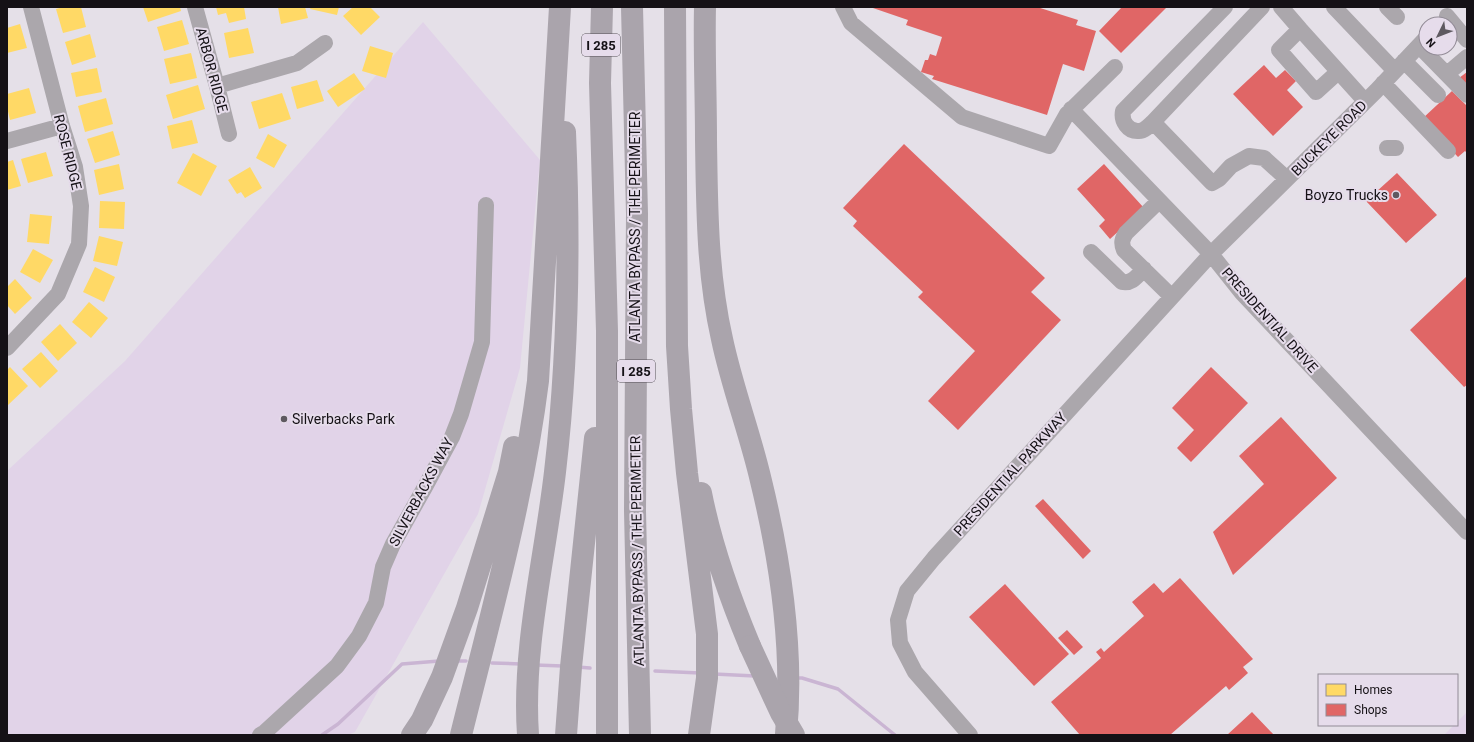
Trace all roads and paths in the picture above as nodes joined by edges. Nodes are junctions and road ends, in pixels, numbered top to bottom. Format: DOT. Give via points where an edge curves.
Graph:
graph roads {
  1 [pos="31,7"];
  2 [pos="195,7"];
  3 [pos="560,7"];
  4 [pos="595,7"];
  5 [pos="602,7"];
  6 [pos="632,7"];
  7 [pos="675,7"];
  8 [pos="682,7"];
  9 [pos="705,7"];
  10 [pos="843,7"];
  11 [pos="1224,7"];
  12 [pos="1262,7"];
  13 [pos="1281,7"];
  14 [pos="1342,10"];
  15 [pos="1300,29"];
  16 [pos="1458,29"];
  17 [pos="1467,40"];
  18 [pos="325,43"];
  19 [pos="1418,46"];
  20 [pos="1433,56"];
  21 [pos="1467,57"];
  22 [pos="676,58"];
  23 [pos="1399,66"];
  24 [pos="1115,67"];
  25 [pos="1338,72"];
  26 [pos="1447,74"];
  27 [pos="600,83"];
  28 [pos="1383,83"];
  29 [pos="217,86"];
  30 [pos="1438,95"];
  31 [pos="1467,95"];
  32 [pos="1365,101"];
  33 [pos="1071,109"];
  34 [pos="1153,122"];
  35 [pos="62,126"];
  36 [pos="229,134"];
  37 [pos="7,141"];
  38 [pos="1448,151"];
  39 [pos="1287,179"];
  40 [pos="1159,201"];
  41 [pos="486,205"];
  42 [pos="1231,236"];
  43 [pos="1091,252"];
  44 [pos="1211,254"];
  45 [pos="1144,269"];
  46 [pos="542,290"];
  47 [pos="1172,297"];
  48 [pos="606,331"];
  49 [pos="677,346"];
  50 [pos="7,348"];
  51 [pos="1467,532"];
  52 [pos="700,729"];
  53 [pos="260,735"];
  54 [pos="412,735"];
  55 [pos="461,735"];
  56 [pos="528,735"];
  57 [pos="566,735"];
  58 [pos="607,735"];
  59 [pos="640,735"];
  60 [pos="786,735"];
  61 [pos="794,735"];
  62 [pos="970,735"];
  1 -- 35 [label="street, ROSE RIDGE"];
  2 -- 29 [label="street, ARBOR RIDGE"];
  3 -- 46 [label="highway"];
  3 -- 56 [label="highway" via="568,261 565,348 555,472 529,660 526,712"];
  4 -- 27 [label="highway"];
  5 -- 27 [label="highway, ATLANTA BYPASS / THE PERIMETER / I 285"];
  6 -- 59 [label="highway, ATLANTA BYPASS / THE PERIMETER / I 285" via="636,214 635,511"];
  7 -- 22 [label="highway"];
  8 -- 22 [label="highway"];
  9 -- 60 [label="highway" via="707,219 712,282 722,339 761,480 777,552 787,653 789,704"];
  10 -- 33 [label="street" via="851,23 962,117 1049,146"];
  11 -- 34 [label="street" via="1123,111 1123,120 1131,130 1144,130"];
  12 -- 34 [label="street"];
  13 -- 15 [label="street"];
  14 -- 23 [label="street"];
  15 -- 25 [label="street"];
  15 -- 25 [label="street" via="1279,50 1316,92"];
  16 -- 17 [label="street"];
  18 -- 29 [label="street" via="297,63"];
  19 -- 23 [label="street, BUCKEYE ROAD"];
  20 -- 26 [label="street"];
  21 -- 26 [label="street"];
  22 -- 49 [label="highway"];
  23 -- 28 [label="street, BUCKEYE ROAD"];
  23 -- 30 [label="street"];
  24 -- 33 [label="street"];
  25 -- 32 [label="street"];
  26 -- 31 [label="street"];
  27 -- 48 [label="highway, ATLANTA BYPASS / THE PERIMETER / I 285"];
  28 -- 32 [label="street, BUCKEYE ROAD"];
  28 -- 38 [label="street"];
  29 -- 36 [label="street, ARBOR RIDGE"];
  32 -- 39 [label="street, BUCKEYE ROAD"];
  33 -- 40 [label="street, PRESIDENTIAL DRIVE"];
  34 -- 39 [label="street" via="1212,183 1231,166 1249,156 1264,158"];
  35 -- 37 [label="street"];
  35 -- 50 [label="street, ROSE RIDGE" via="75,167 81,206 79,244 58,294"];
  39 -- 42 [label="street, BUCKEYE ROAD"];
  40 -- 44 [label="street, PRESIDENTIAL DRIVE"];
  40 -- 45 [label="street" via="1123,238 1124,250"];
  41 -- 53 [label="street, SILVERBACKS WAY" via="482,342 452,437 393,544 383,566 376,603 359,636 337,666"];
  42 -- 44 [label="street, PRESIDENTIAL PARKWAY"];
  43 -- 45 [label="street" via="1122,282 1132,281"];
  44 -- 47 [label="street, PRESIDENTIAL PARKWAY"];
  44 -- 51 [label="street, PRESIDENTIAL DRIVE" via="1242,293"];
  45 -- 47 [label="street"];
  46 -- 54 [label="highway" via="520,424 508,472 465,615 442,677"];
  46 -- 55 [label="highway" via="538,381 532,433 510,541"];
  47 -- 62 [label="street, PRESIDENTIAL PARKWAY" via="934,558 907,591 898,620 900,643 915,672"];
  48 -- 57 [label="highway"];
  48 -- 58 [label="highway, ATLANTA BYPASS / THE PERIMETER / I 285"];
  49 -- 52 [label="highway" via="681,416 707,634 707,672"];
  49 -- 61 [label="highway, bridge" via="702,497 719,562 750,646"];
}
